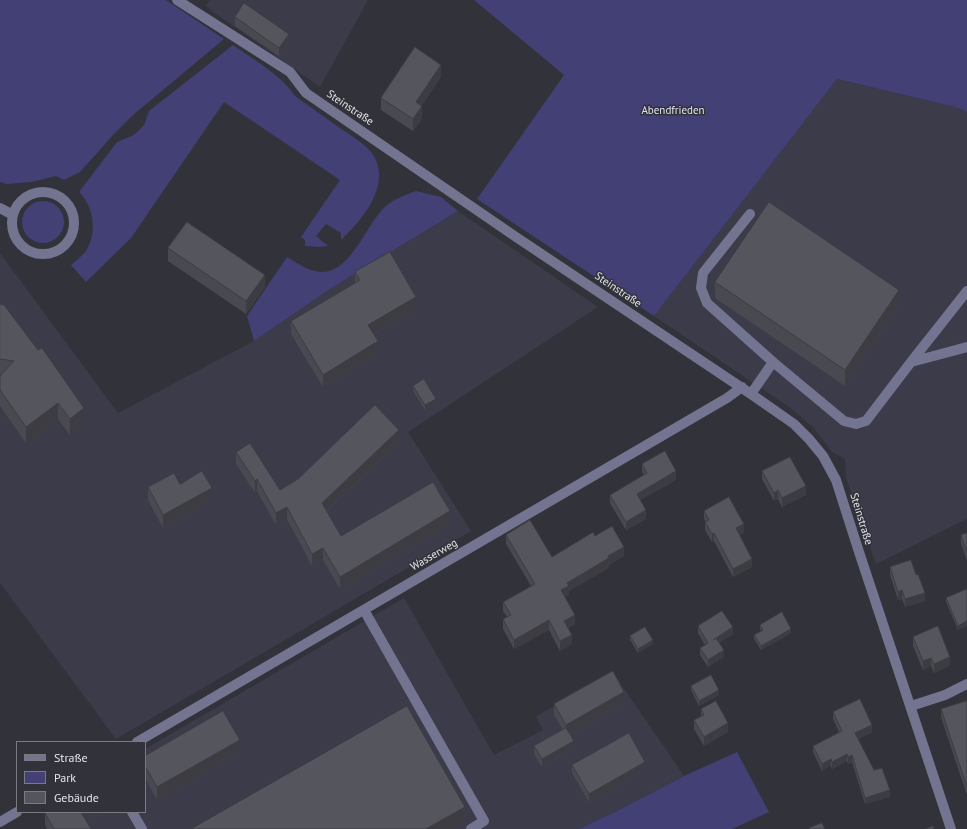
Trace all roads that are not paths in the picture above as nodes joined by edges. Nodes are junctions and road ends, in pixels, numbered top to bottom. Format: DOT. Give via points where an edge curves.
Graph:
graph roads {
  1 [pos="177,0"];
  2 [pos="0,208"];
  3 [pos="750,214"];
  4 [pos="13,216"];
  5 [pos="967,291"];
  6 [pos="967,347"];
  7 [pos="773,362"];
  8 [pos="910,362"];
  9 [pos="742,387"];
  10 [pos="751,394"];
  11 [pos="364,610"];
  12 [pos="967,684"];
  13 [pos="911,706"];
  14 [pos="139,741"];
  15 [pos="16,813"];
  16 [pos="133,813"];
  17 [pos="0,822"];
  18 [pos="142,829"];
  19 [pos="471,829"];
  20 [pos="951,829"];
  1 -- 9 [label="street, Steinstraße" via="290,72 306,93 523,242"];
  2 -- 4 [label="street"];
  3 -- 7 [label="street" via="703,273 701,288 707,303"];
  4 -- 4 [label="street" via="13,232 17,240 30,252 55,252 63,248 73,234 75,222 72,209 64,199 53,193 44,192 28,196 21,201"];
  5 -- 8 [label="street"];
  6 -- 8 [label="street"];
  7 -- 8 [label="street" via="844,421 856,424 866,421"];
  7 -- 10 [label="street"];
  9 -- 10 [label="street, Steinstraße"];
  9 -- 11 [label="street, Wasserweg"];
  10 -- 13 [label="street, Steinstraße" via="794,424 810,439 836,480"];
  11 -- 14 [label="street, Wasserweg"];
  11 -- 19 [label="street" via="484,821"];
  12 -- 13 [label="street" via="945,695"];
  13 -- 20 [label="street, Steinstraße"];
  15 -- 17 [label="street"];
  16 -- 18 [label="street"];
}
